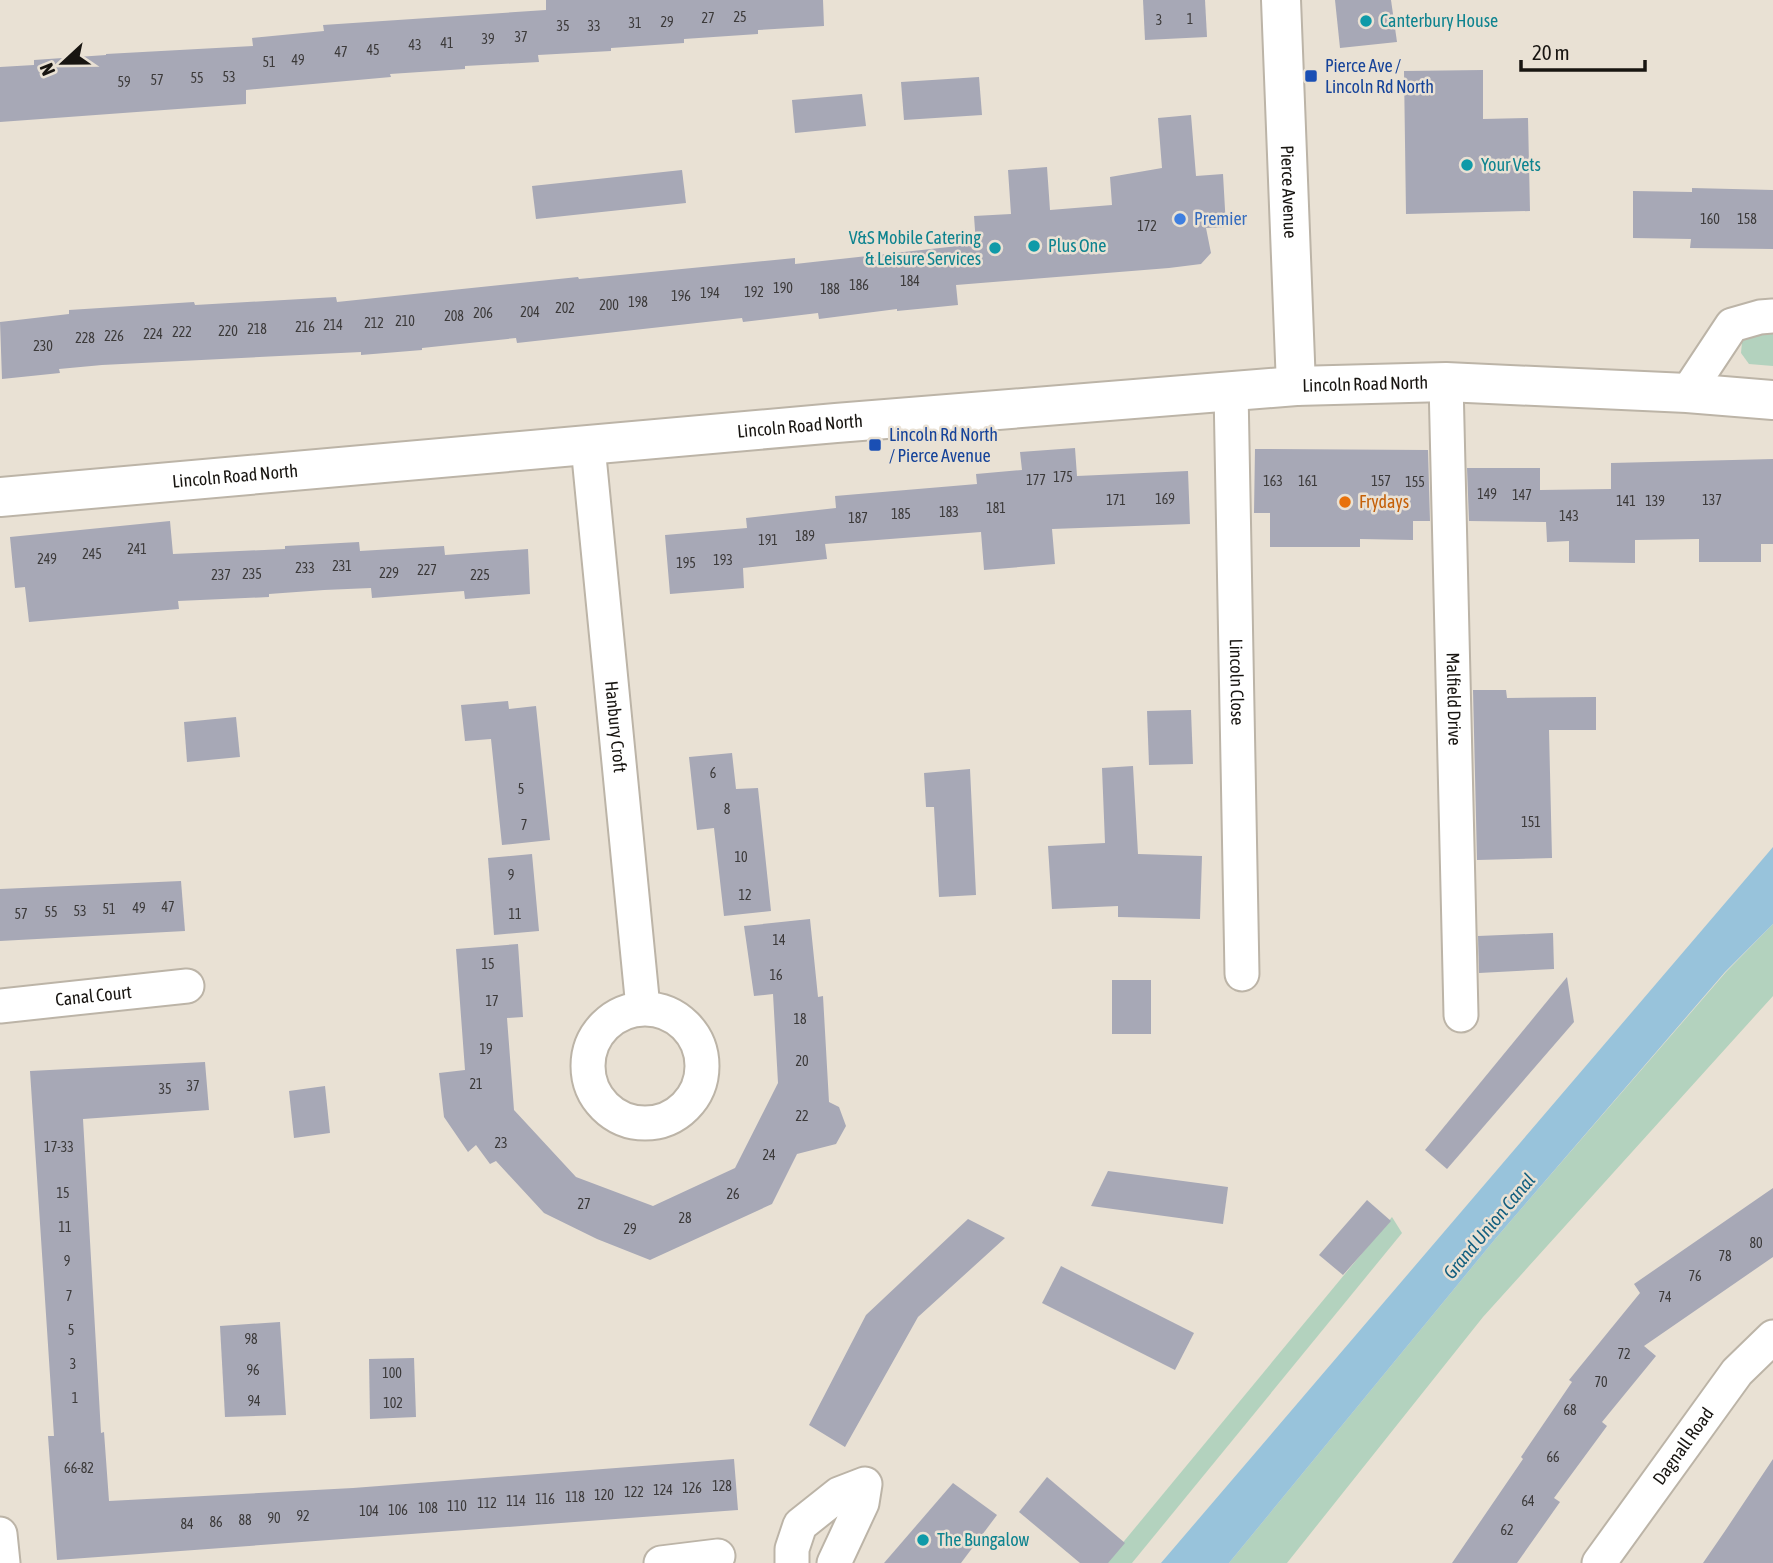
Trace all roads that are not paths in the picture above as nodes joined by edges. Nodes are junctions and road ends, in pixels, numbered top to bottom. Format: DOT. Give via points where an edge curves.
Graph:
graph roads {
  1 [pos="1281,0"];
  2 [pos="1773,316"];
  3 [pos="1446,382"];
  4 [pos="1296,386"];
  5 [pos="1231,390"];
  6 [pos="1687,393"];
  7 [pos="1773,400"];
  8 [pos="588,446"];
  9 [pos="0,497"];
  10 [pos="1242,974"];
  11 [pos="187,986"];
  12 [pos="0,1006"];
  13 [pos="643,1008"];
  14 [pos="1461,1015"];
  15 [pos="1773,1338"];
  16 [pos="0,1534"];
  17 [pos="718,1556"];
  18 [pos="3,1563"];
  19 [pos="661,1563"];
  20 [pos="792,1563"];
  21 [pos="834,1563"];
  22 [pos="1599,1563"];
  1 -- 4 [label="street, Pierce Avenue"];
  2 -- 6 [label="street" via="1732,325"];
  3 -- 4 [label="street, Lincoln Road North"];
  3 -- 6 [label="street, Lincoln Road North"];
  3 -- 14 [label="street, Malfield Drive"];
  4 -- 5 [label="street, Lincoln Road North"];
  5 -- 8 [label="street, Lincoln Road North"];
  5 -- 10 [label="street, Lincoln Close"];
  6 -- 7 [label="street, Lincoln Road North"];
  8 -- 9 [label="street, Lincoln Road North"];
  8 -- 13 [label="street, Hanbury Croft"];
  11 -- 12 [label="street, Canal Court"];
  15 -- 22 [label="street, Dagnall Road" via="1737,1372"];
  16 -- 18 [label="street"];
  17 -- 19 [label="street"];
  20 -- 21 [label="street" via="800,1525 839,1494 865,1484 862,1503"];
}
